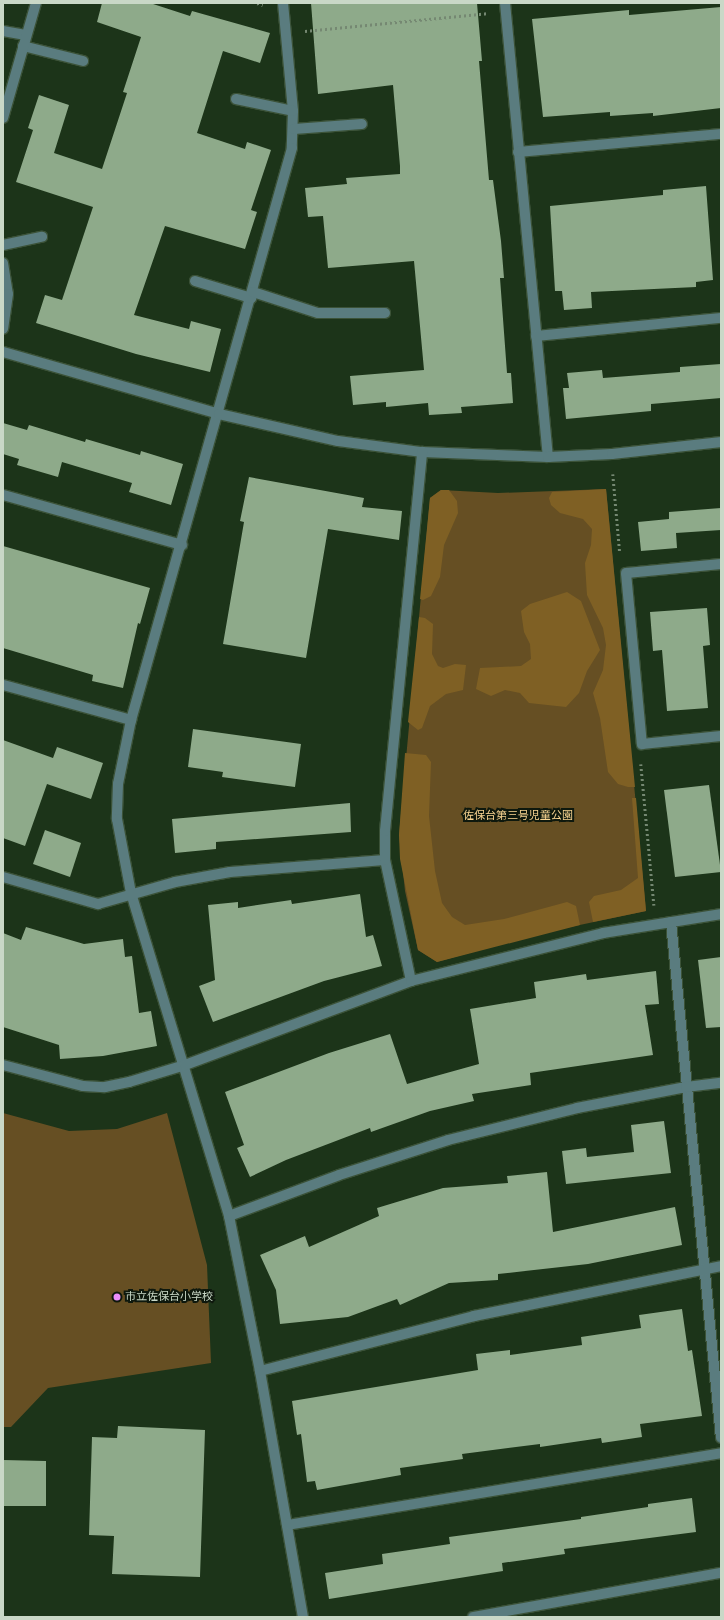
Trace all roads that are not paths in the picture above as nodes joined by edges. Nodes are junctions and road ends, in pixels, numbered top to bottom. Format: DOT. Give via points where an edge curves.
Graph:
graph roads {
  1 [pos="36,3"];
  2 [pos="283,3"];
  3 [pos="505,7"];
  4 [pos="3,31"];
  5 [pos="26,35"];
  6 [pos="23,46"];
  7 [pos="83,61"];
  8 [pos="236,98"];
  9 [pos="293,111"];
  10 [pos="3,118"];
  11 [pos="362,124"];
  12 [pos="294,129"];
  13 [pos="721,134"];
  14 [pos="518,152"];
  15 [pos="42,237"];
  16 [pos="3,245"];
  17 [pos="3,263"];
  18 [pos="195,282"];
  19 [pos="252,295"];
  20 [pos="385,313"];
  21 [pos="721,318"];
  22 [pos="3,329"];
  23 [pos="536,336"];
  24 [pos="3,352"];
  25 [pos="219,414"];
  26 [pos="721,442"];
  27 [pos="422,452"];
  28 [pos="548,457"];
  29 [pos="3,495"];
  30 [pos="182,544"];
  31 [pos="721,564"];
  32 [pos="3,685"];
  33 [pos="131,720"];
  34 [pos="721,736"];
  35 [pos="385,860"];
  36 [pos="3,877"];
  37 [pos="131,893"];
  38 [pos="721,914"];
  39 [pos="671,922"];
  40 [pos="411,981"];
  41 [pos="3,1065"];
  42 [pos="185,1065"];
  43 [pos="721,1083"];
  44 [pos="686,1087"];
  45 [pos="228,1216"];
  46 [pos="721,1266"];
  47 [pos="705,1269"];
  48 [pos="260,1371"];
  49 [pos="721,1438"];
  50 [pos="721,1453"];
  51 [pos="287,1525"];
  52 [pos="721,1573"];
  53 [pos="303,1617"];
  54 [pos="474,1617"];
  1 -- 5 [label="street"];
  2 -- 9 [label="street"];
  3 -- 14 [label="street"];
  4 -- 5 [label="street"];
  5 -- 6 [label="street"];
  6 -- 7 [label="street"];
  6 -- 10 [label="street"];
  8 -- 9 [label="street"];
  9 -- 12 [label="street"];
  11 -- 12 [label="street"];
  12 -- 19 [label="street" via="292,148"];
  13 -- 14 [label="street"];
  14 -- 23 [label="street"];
  15 -- 16 [label="street"];
  17 -- 22 [label="street" via="8,294"];
  18 -- 19 [label="street"];
  19 -- 20 [label="street" via="318,313"];
  19 -- 25 [label="street"];
  21 -- 23 [label="street"];
  23 -- 28 [label="street"];
  24 -- 25 [label="street"];
  25 -- 27 [label="street" via="338,441"];
  25 -- 30 [label="street"];
  26 -- 28 [label="street" via="612,454"];
  27 -- 28 [label="street"];
  27 -- 35 [label="street" via="385,831"];
  29 -- 30 [label="street"];
  30 -- 33 [label="street"];
  31 -- 34 [label="street" via="626,573 642,744"];
  32 -- 33 [label="street"];
  33 -- 37 [label="street" via="118,784 117,819"];
  35 -- 37 [label="street" via="230,872"];
  35 -- 40 [label="street"];
  36 -- 37 [label="street" via="98,904"];
  37 -- 42 [label="street"];
  38 -- 39 [label="street"];
  39 -- 40 [label="street" via="603,933"];
  39 -- 44 [label="street"];
  40 -- 42 [label="street"];
  41 -- 42 [label="street" via="83,1086 105,1087"];
  42 -- 45 [label="street"];
  43 -- 44 [label="street"];
  44 -- 45 [label="street" via="577,1108 448,1140 339,1175"];
  44 -- 47 [label="street"];
  45 -- 48 [label="street"];
  46 -- 47 [label="street"];
  47 -- 48 [label="street" via="474,1316"];
  47 -- 49 [label="street"];
  48 -- 51 [label="street"];
  50 -- 51 [label="street"];
  51 -- 53 [label="street"];
  52 -- 54 [label="street"];
}
